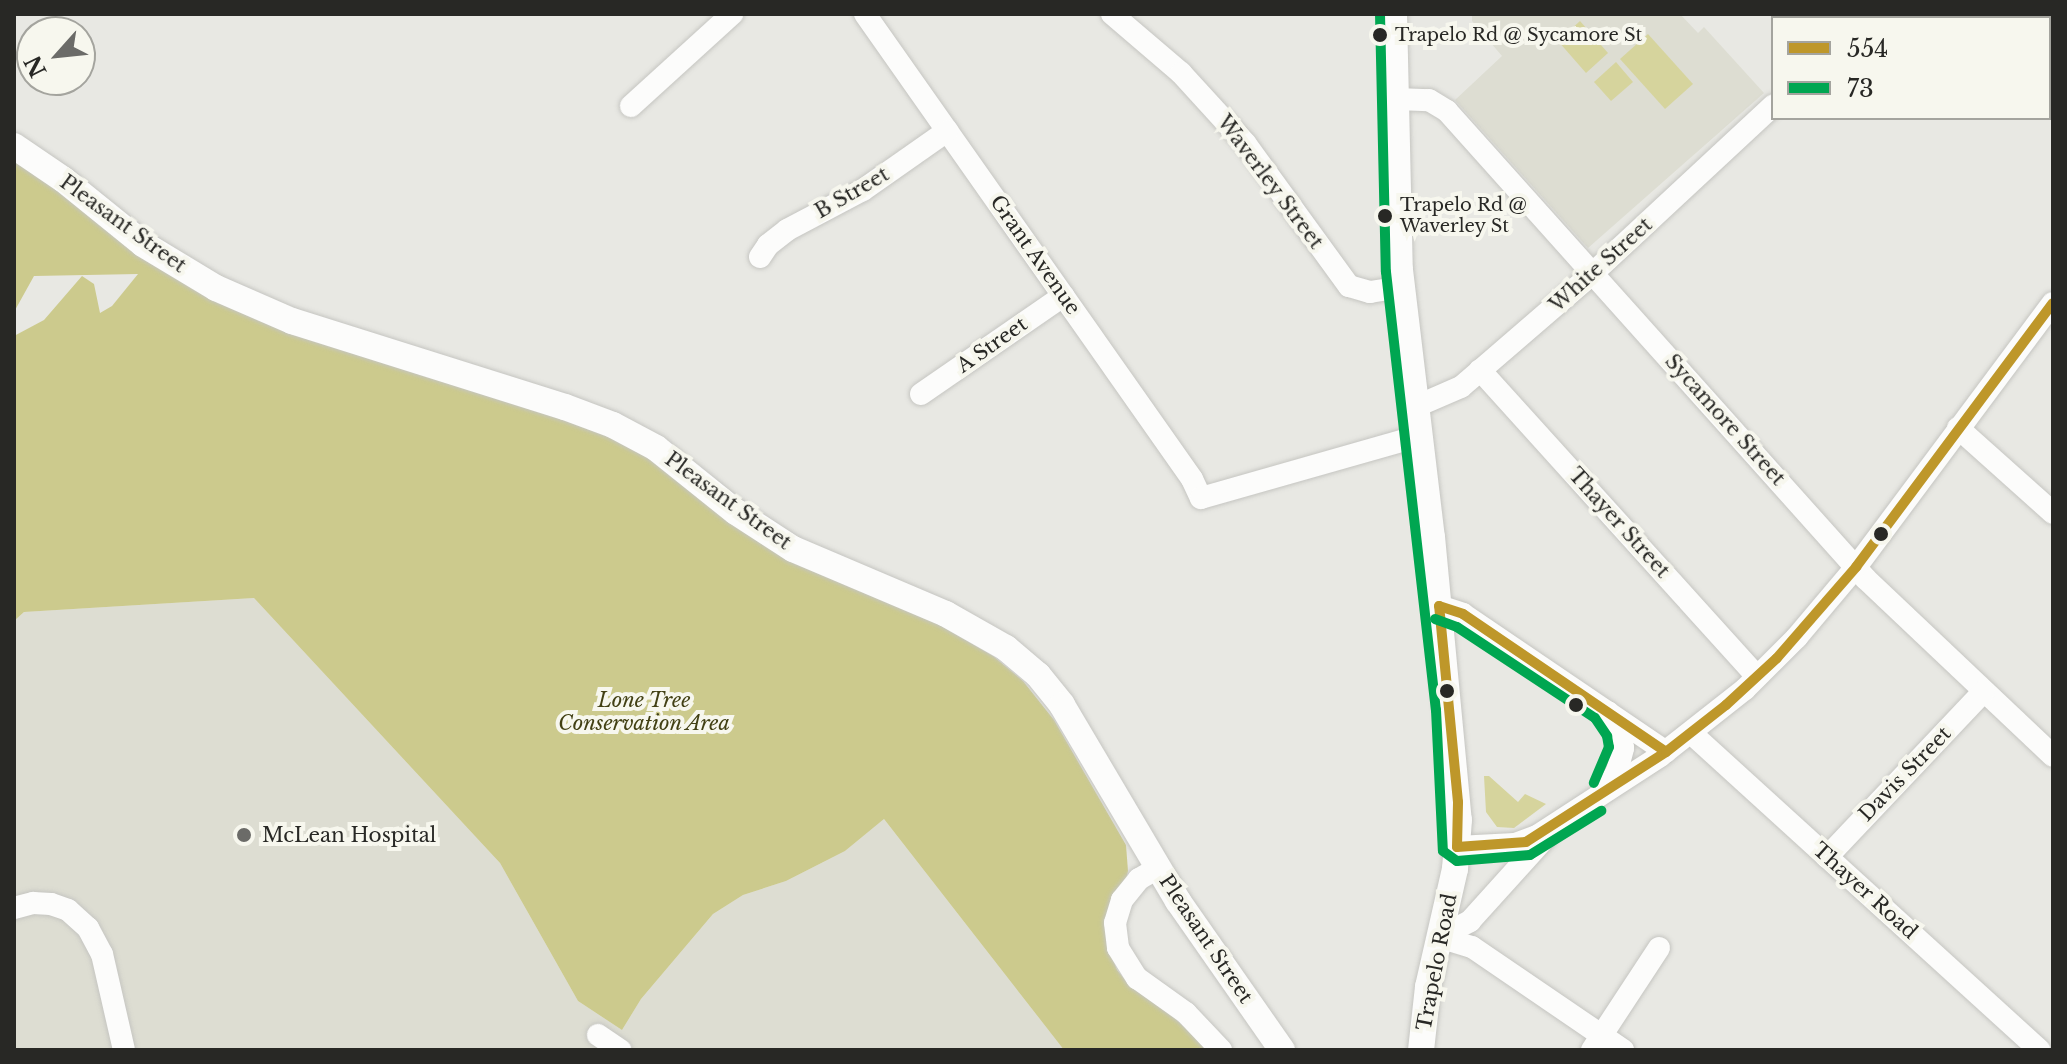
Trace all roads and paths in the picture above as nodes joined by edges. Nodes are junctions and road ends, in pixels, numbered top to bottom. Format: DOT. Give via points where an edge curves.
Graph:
graph roads {
  1 [pos="732,14"];
  2 [pos="865,14"];
  3 [pos="1112,14"];
  4 [pos="1394,14"];
  5 [pos="1396,99"];
  6 [pos="631,106"];
  7 [pos="1771,108"];
  8 [pos="947,131"];
  9 [pos="14,146"];
  10 [pos="760,257"];
  11 [pos="1593,273"];
  12 [pos="1402,287"];
  13 [pos="1063,296"];
  14 [pos="2053,303"];
  15 [pos="1480,370"];
  16 [pos="921,394"];
  17 [pos="1417,406"];
  18 [pos="1958,428"];
  19 [pos="1419,436"];
  20 [pos="2053,513"];
  21 [pos="1856,567"];
  22 [pos="1439,606"];
  23 [pos="1757,677"];
  24 [pos="1984,691"];
  25 [pos="1605,708"];
  26 [pos="1691,733"];
  27 [pos="1666,752"];
  28 [pos="2053,756"];
  29 [pos="1600,794"];
  30 [pos="1567,818"];
  31 [pos="1457,847"];
  32 [pos="1827,857"];
  33 [pos="1158,868"];
  34 [pos="14,908"];
  35 [pos="1439,937"];
  36 [pos="1659,948"];
  37 [pos="1595,1042"];
  38 [pos="124,1050"];
  39 [pos="1221,1050"];
  40 [pos="1282,1050"];
  41 [pos="1421,1050"];
  42 [pos="1623,1050"];
  43 [pos="2039,1050"];
  1 -- 6 [label="street"];
  2 -- 8 [label="street, Grant Avenue"];
  3 -- 12 [label="street, Waverley Street" via="1181,73 1245,143 1349,286 1370,292"];
  4 -- 5 [label="main road, Trapelo Road"];
  5 -- 11 [label="street, Sycamore Street" via="1429,100 1441,106"];
  5 -- 12 [label="main road, Trapelo Road"];
  7 -- 11 [label="street, White Street"];
  8 -- 10 [label="street, B Street" via="863,190 787,230"];
  8 -- 13 [label="street, Grant Avenue"];
  9 -- 33 [label="main road, Pleasant Street" via="150,248 216,288 292,321 605,422 656,448 736,512 793,549 994,639 1054,694"];
  11 -- 15 [label="street, White Street"];
  11 -- 21 [label="street, Sycamore Street"];
  12 -- 17 [label="main road, Trapelo Road"];
  13 -- 16 [label="street, A Street"];
  13 -- 19 [label="street, Grant Avenue" via="1201,498"];
  14 -- 18 [label="street"];
  15 -- 17 [label="street, White Street" via="1454,391"];
  15 -- 23 [label="street, Thayer Street"];
  17 -- 19 [label="main road, Trapelo Road"];
  18 -- 20 [label="street"];
  18 -- 21 [label="street"];
  19 -- 22 [label="main road, Trapelo Road"];
  21 -- 23 [label="street"];
  21 -- 24 [label="street, Sycamore Street"];
  22 -- 25 [label="street" via="1463,614"];
  22 -- 31 [label="main road, Trapelo Road"];
  23 -- 26 [label="street"];
  24 -- 28 [label="street, Sycamore Street"];
  24 -- 32 [label="street, Davis Street"];
  25 -- 27 [label="street"];
  25 -- 29 [label="street" via="1623,744 1617,771"];
  26 -- 27 [label="street"];
  26 -- 32 [label="street, Thayer Road"];
  27 -- 29 [label="street"];
  29 -- 30 [label="street"];
  30 -- 31 [label="street" via="1520,843"];
  30 -- 35 [label="street" via="1470,921"];
  31 -- 35 [label="main road, Trapelo Road"];
  32 -- 43 [label="street, Thayer Road"];
  33 -- 39 [label="street" via="1139,879 1122,900 1115,923 1118,948 1137,978 1186,1013"];
  33 -- 40 [label="main road, Pleasant Street"];
  34 -- 38 [label="street" via="51,904 68,910 88,928 102,954"];
  35 -- 37 [label="street" via="1472,947"];
  35 -- 41 [label="main road, Trapelo Road"];
  36 -- 37 [label="street"];
  37 -- 42 [label="street"];
}
